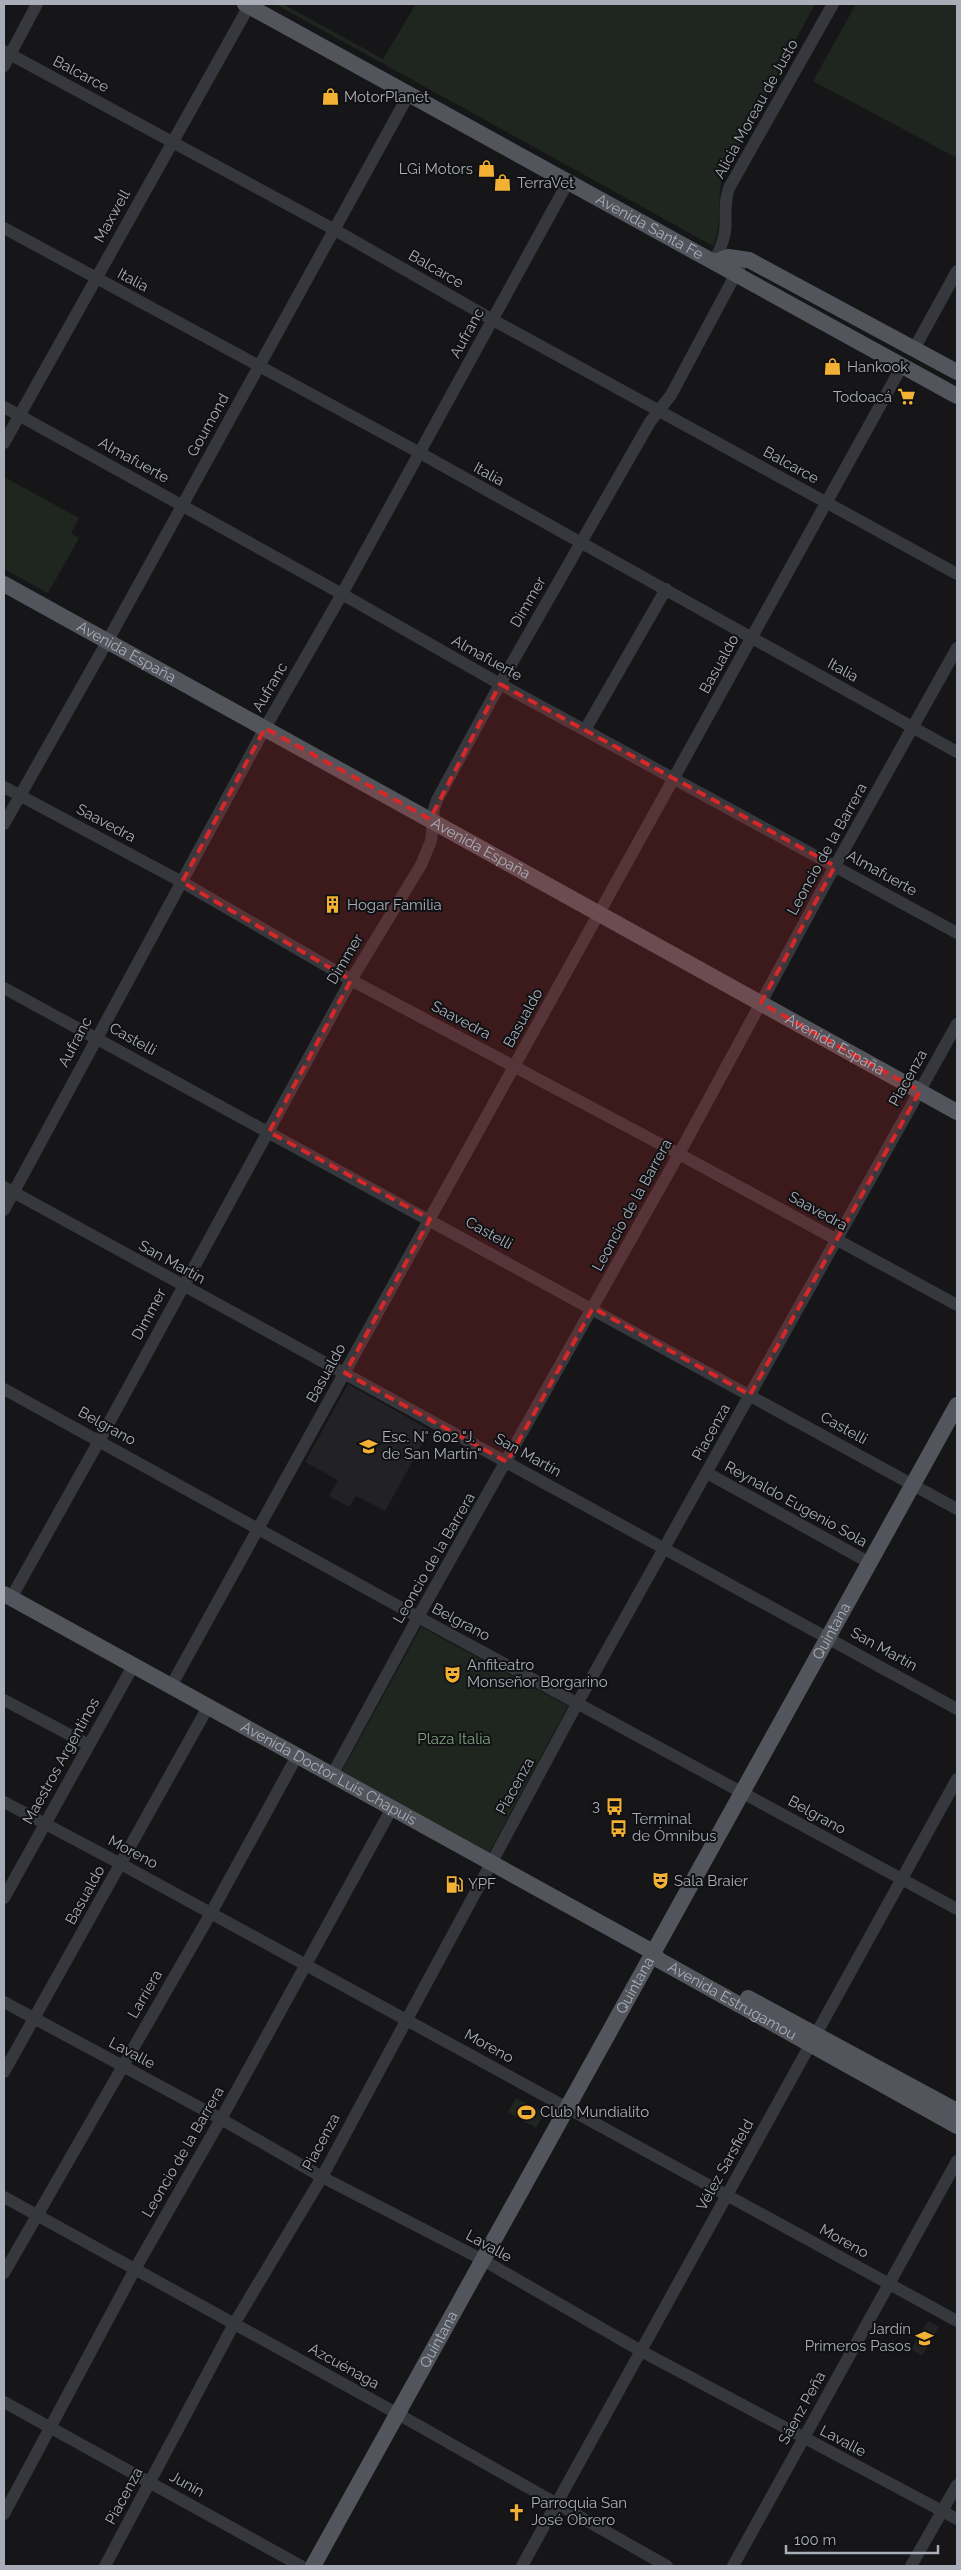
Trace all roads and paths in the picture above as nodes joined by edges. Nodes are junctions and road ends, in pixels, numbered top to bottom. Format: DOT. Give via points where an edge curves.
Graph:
graph roads {
  1 [pos="37,4"];
  2 [pos="833,4"];
  3 [pos="247,5"];
  4 [pos="6,58"];
  5 [pos="408,94"];
  6 [pos="173,142"];
  7 [pos="568,182"];
  8 [pos="4,228"];
  9 [pos="334,230"];
  10 [pos="741,258"];
  11 [pos="714,262"];
  12 [pos="957,271"];
  13 [pos="735,275"];
  14 [pos="96,279"];
  15 [pos="493,320"];
  16 [pos="914,349"];
  17 [pos="259,365"];
  18 [pos="902,366"];
  19 [pos="957,372"];
  20 [pos="957,396"];
  21 [pos="4,407"];
  22 [pos="660,410"];
  23 [pos="19,415"];
  24 [pos="4,443"];
  25 [pos="420,453"];
  26 [pos="826,503"];
  27 [pos="182,505"];
  28 [pos="580,544"];
  29 [pos="957,574"];
  30 [pos="4,584"];
  31 [pos="666,589"];
  32 [pos="342,594"];
  33 [pos="752,638"];
  34 [pos="107,642"];
  35 [pos="957,648"];
  36 [pos="500,684"];
  37 [pos="266,728"];
  38 [pos="914,728"];
  39 [pos="585,730"];
  40 [pos="957,752"];
  41 [pos="674,778"];
  42 [pos="4,787"];
  43 [pos="20,796"];
  44 [pos="434,821"];
  45 [pos="4,824"];
  46 [pos="835,866"];
  47 [pos="182,882"];
  48 [pos="598,914"];
  49 [pos="957,933"];
  50 [pos="351,980"];
  51 [pos="4,988"];
  52 [pos="761,1003"];
  53 [pos="957,1024"];
  54 [pos="96,1038"];
  55 [pos="515,1067"];
  56 [pos="920,1091"];
  57 [pos="957,1112"];
  58 [pos="269,1132"];
  59 [pos="679,1154"];
  60 [pos="9,1189"];
  61 [pos="4,1210"];
  62 [pos="430,1219"];
  63 [pos="836,1239"];
  64 [pos="182,1286"];
  65 [pos="957,1305"];
  66 [pos="593,1308"];
  67 [pos="345,1373"];
  68 [pos="4,1389"];
  69 [pos="750,1395"];
  70 [pos="957,1405"];
  71 [pos="100,1441"];
  72 [pos="507,1462"];
  73 [pos="707,1473"];
  74 [pos="913,1484"];
  75 [pos="957,1509"];
  76 [pos="259,1530"];
  77 [pos="666,1548"];
  78 [pos="870,1563"];
  79 [pos="7,1596"];
  80 [pos="418,1618"];
  81 [pos="829,1637"];
  82 [pos="133,1666"];
  83 [pos="171,1686"];
  84 [pos="4,1700"];
  85 [pos="577,1704"];
  86 [pos="208,1707"];
  87 [pos="957,1709"];
  88 [pos="89,1745"];
  89 [pos="297,1756"];
  90 [pos="332,1775"];
  91 [pos="957,1779"];
  92 [pos="743,1793"];
  93 [pos="4,1802"];
  94 [pos="392,1808"];
  95 [pos="44,1824"];
  96 [pos="491,1863"];
  97 [pos="121,1864"];
  98 [pos="902,1879"];
  99 [pos="4,1898"];
  100 [pos="957,1909"];
  101 [pos="210,1913"];
  102 [pos="653,1952"];
  103 [pos="306,1965"];
  104 [pos="4,2002"];
  105 [pos="35,2019"];
  106 [pos="405,2019"];
  107 [pos="812,2040"];
  108 [pos="123,2066"];
  109 [pos="4,2072"];
  110 [pos="567,2108"];
  111 [pos="957,2111"];
  112 [pos="221,2119"];
  113 [pos="957,2126"];
  114 [pos="957,2161"];
  115 [pos="322,2177"];
  116 [pos="727,2195"];
  117 [pos="4,2197"];
  118 [pos="35,2214"];
  119 [pos="483,2260"];
  120 [pos="134,2269"];
  121 [pos="4,2273"];
  122 [pos="890,2284"];
  123 [pos="957,2321"];
  124 [pos="234,2324"];
  125 [pos="641,2351"];
  126 [pos="4,2402"];
  127 [pos="398,2414"];
  128 [pos="51,2428"];
  129 [pos="804,2438"];
  130 [pos="150,2482"];
  131 [pos="957,2486"];
  132 [pos="556,2505"];
  133 [pos="943,2511"];
  134 [pos="4,2514"];
  135 [pos="957,2519"];
  136 [pos="105,2566"];
  137 [pos="301,2566"];
  138 [pos="313,2566"];
  139 [pos="522,2566"];
  140 [pos="667,2566"];
  141 [pos="734,2566"];
  142 [pos="911,2566"];
  1 -- 4 [label="street"];
  2 -- 11 [label="street, Alicia Moreau de Justo" via="729,188 725,200 726,229"];
  3 -- 5 [label="main road, Avenida Santa Fe"];
  3 -- 6 [label="street, Maxwell"];
  4 -- 6 [label="street, Balcarce"];
  5 -- 7 [label="main road, Avenida Santa Fe"];
  5 -- 9 [label="street, Goumond"];
  6 -- 9 [label="street, Balcarce"];
  6 -- 14 [label="street, Maxwell"];
  7 -- 11 [label="main road, Avenida Santa Fe"];
  7 -- 15 [label="street, Aufranc"];
  8 -- 14 [label="street, Italia"];
  9 -- 15 [label="street, Balcarce"];
  9 -- 17 [label="street, Goumond"];
  10 -- 11 [label="main road, Avenida Santa Fe" via="722,258"];
  10 -- 13 [label="street, Dimmer" via="742,263"];
  10 -- 16 [label="main road"];
  11 -- 13 [label="main road, Avenida Santa Fe"];
  12 -- 16 [label="street"];
  13 -- 18 [label="main road, Avenida Santa Fe"];
  13 -- 22 [label="street, Dimmer" via="671,396"];
  14 -- 17 [label="street, Italia"];
  14 -- 23 [label="street, Maxwell"];
  15 -- 22 [label="street, Balcarce"];
  15 -- 25 [label="street, Aufranc"];
  16 -- 19 [label="main road"];
  17 -- 25 [label="street, Italia"];
  17 -- 27 [label="street, Goumond"];
  18 -- 20 [label="main road, Avenida Santa Fe"];
  18 -- 26 [label="street, Basualdo"];
  21 -- 23 [label="street, Almafuerte"];
  22 -- 26 [label="street, Balcarce"];
  22 -- 28 [label="street, Dimmer"];
  23 -- 24 [label="street, Maxwell"];
  23 -- 27 [label="street, Almafuerte"];
  25 -- 28 [label="street, Italia"];
  25 -- 32 [label="street, Aufranc"];
  26 -- 29 [label="street, Balcarce"];
  26 -- 33 [label="street, Basualdo"];
  27 -- 32 [label="street, Almafuerte"];
  27 -- 34 [label="street, Goumond"];
  28 -- 31 [label="street, Italia"];
  28 -- 36 [label="street, Dimmer"];
  30 -- 34 [label="main road, Avenida España"];
  31 -- 33 [label="street, Italia"];
  31 -- 39 [label="street"];
  32 -- 36 [label="street, Almafuerte"];
  32 -- 37 [label="street, Aufranc"];
  33 -- 38 [label="street, Italia"];
  33 -- 41 [label="street, Basualdo"];
  34 -- 37 [label="main road, Avenida España"];
  34 -- 43 [label="street, Goumond"];
  35 -- 38 [label="street, Leoncio de la Barrera"];
  36 -- 39 [label="street, Almafuerte"];
  36 -- 44 [label="street, Dimmer" via="437,800"];
  37 -- 44 [label="main road, Avenida España"];
  37 -- 47 [label="street, Aufranc"];
  38 -- 40 [label="street, Italia"];
  38 -- 46 [label="street, Leoncio de la Barrera"];
  39 -- 41 [label="street, Almafuerte"];
  41 -- 46 [label="street, Almafuerte"];
  41 -- 48 [label="street, Basualdo"];
  42 -- 43 [label="street, Saavedra"];
  43 -- 45 [label="street, Goumond"];
  43 -- 47 [label="street, Saavedra"];
  44 -- 48 [label="main road, Avenida España"];
  44 -- 50 [label="street, Dimmer" via="431,841 421,865"];
  46 -- 49 [label="street, Almafuerte"];
  46 -- 52 [label="street, Leoncio de la Barrera"];
  47 -- 50 [label="street, Saavedra"];
  47 -- 54 [label="street, Aufranc"];
  48 -- 52 [label="main road, Avenida España"];
  48 -- 55 [label="street, Basualdo"];
  50 -- 55 [label="street, Saavedra"];
  50 -- 58 [label="street, Dimmer"];
  51 -- 54 [label="street, Castelli"];
  52 -- 56 [label="main road, Avenida España"];
  52 -- 59 [label="street, Leoncio de la Barrera"];
  53 -- 56 [label="street, Piacenza"];
  54 -- 58 [label="street, Castelli"];
  54 -- 60 [label="street, Aufranc"];
  55 -- 59 [label="street, Saavedra"];
  55 -- 62 [label="street, Basualdo"];
  56 -- 57 [label="main road, Avenida España"];
  56 -- 63 [label="street, Piacenza"];
  58 -- 62 [label="street, Castelli"];
  58 -- 64 [label="street, Dimmer"];
  59 -- 63 [label="street, Saavedra"];
  59 -- 66 [label="street, Leoncio de la Barrera"];
  60 -- 61 [label="street, Aufranc"];
  60 -- 64 [label="street, San Martín"];
  62 -- 66 [label="street, Castelli"];
  62 -- 67 [label="street, Basualdo"];
  63 -- 65 [label="street, Saavedra"];
  63 -- 69 [label="street, Piacenza"];
  64 -- 67 [label="street, San Martín"];
  64 -- 71 [label="street, Dimmer"];
  66 -- 69 [label="street, Castelli"];
  66 -- 72 [label="street, Leoncio de la Barrera"];
  67 -- 72 [label="street, San Martín"];
  67 -- 76 [label="street, Basualdo"];
  68 -- 71 [label="street, Belgrano"];
  69 -- 73 [label="street, Piacenza"];
  69 -- 74 [label="street, Castelli"];
  70 -- 74 [label="main road, Quintana"];
  71 -- 76 [label="street, Belgrano"];
  71 -- 79 [label="street, Dimmer"];
  72 -- 77 [label="street, San Martín"];
  72 -- 80 [label="street, Leoncio de la Barrera"];
  73 -- 77 [label="street, Piacenza"];
  73 -- 78 [label="street, Reynaldo Eugenio Sola"];
  74 -- 75 [label="street, Castelli"];
  74 -- 78 [label="main road, Quintana"];
  76 -- 80 [label="street, Belgrano"];
  76 -- 83 [label="street, Basualdo"];
  77 -- 81 [label="street, San Martín"];
  77 -- 85 [label="street, Piacenza"];
  78 -- 81 [label="main road, Quintana"];
  79 -- 82 [label="main road, Avenida Doctor Luis Chapuis"];
  80 -- 85 [label="street, Belgrano"];
  80 -- 90 [label="street, Leoncio de la Barrera"];
  81 -- 87 [label="street, San Martín"];
  81 -- 92 [label="main road, Quintana"];
  82 -- 83 [label="main road, Avenida Doctor Luis Chapuis"];
  82 -- 88 [label="street, Maestros Argentinos"];
  83 -- 86 [label="main road, Avenida Doctor Luis Chapuis"];
  84 -- 88 [label="street"];
  85 -- 92 [label="street, Belgrano"];
  85 -- 96 [label="street, Piacenza"];
  86 -- 89 [label="main road, Avenida Doctor Luis Chapuis"];
  86 -- 97 [label="street, Basualdo"];
  88 -- 95 [label="street, Maestros Argentinos"];
  89 -- 90 [label="main road, Avenida Doctor Luis Chapuis"];
  89 -- 101 [label="street, Larriera"];
  90 -- 94 [label="main road, Avenida Doctor Luis Chapuis"];
  91 -- 98 [label="street, Vélez Sarsfield"];
  92 -- 98 [label="street, Belgrano"];
  92 -- 102 [label="main road, Quintana"];
  93 -- 95 [label="street, Moreno"];
  94 -- 96 [label="main road, Avenida Doctor Luis Chapuis"];
  94 -- 103 [label="street, Leoncio de la Barrera"];
  95 -- 97 [label="street, Moreno"];
  95 -- 99 [label="street, Maestros Argentinos"];
  96 -- 102 [label="main road, Avenida Doctor Luis Chapuis"];
  96 -- 106 [label="street, Piacenza"];
  97 -- 101 [label="street, Moreno"];
  97 -- 105 [label="street, Basualdo"];
  98 -- 100 [label="street, Belgrano"];
  98 -- 107 [label="street, Vélez Sarsfield"];
  101 -- 103 [label="street, Moreno"];
  101 -- 108 [label="street, Larriera"];
  102 -- 107 [label="main road, Avenida Estrugamou" via="664,1951"];
  102 -- 110 [label="main road, Quintana"];
  103 -- 106 [label="street, Moreno"];
  103 -- 112 [label="street, Leoncio de la Barrera"];
  104 -- 105 [label="street, Lavalle"];
  105 -- 108 [label="street, Lavalle"];
  105 -- 109 [label="street, Basualdo"];
  106 -- 110 [label="street, Moreno"];
  106 -- 115 [label="street, Piacenza"];
  107 -- 111 [label="main road, Avenida Estrugamou"];
  107 -- 113 [label="main road, Avenida Estrugamou"];
  107 -- 116 [label="street, Vélez Sarsfield"];
  108 -- 112 [label="street, Lavalle"];
  108 -- 118 [label="street, Larriera"];
  110 -- 116 [label="street, Moreno"];
  110 -- 119 [label="main road, Quintana"];
  112 -- 115 [label="street, Lavalle"];
  112 -- 120 [label="street, Leoncio de la Barrera"];
  114 -- 122 [label="street, Sáenz Peña"];
  115 -- 119 [label="street, Lavalle"];
  115 -- 124 [label="street, Piacenza"];
  116 -- 122 [label="street, Moreno"];
  116 -- 125 [label="street, Vélez Sarsfield"];
  117 -- 118 [label="street, Azcuénaga"];
  118 -- 120 [label="street, Azcuénaga"];
  118 -- 121 [label="street, Larriera"];
  119 -- 125 [label="street, Lavalle"];
  119 -- 127 [label="main road, Quintana"];
  120 -- 124 [label="street, Azcuénaga"];
  120 -- 128 [label="street, Leoncio de la Barrera"];
  122 -- 123 [label="street, Moreno"];
  122 -- 129 [label="street, Sáenz Peña"];
  124 -- 127 [label="street, Azcuénaga"];
  124 -- 130 [label="street, Piacenza"];
  125 -- 129 [label="street, Lavalle"];
  125 -- 132 [label="street, Vélez Sarsfield"];
  126 -- 128 [label="street, Junín"];
  127 -- 132 [label="street, Azcuénaga"];
  127 -- 138 [label="main road, Quintana"];
  128 -- 130 [label="street, Junín"];
  128 -- 134 [label="street, Leoncio de la Barrera"];
  129 -- 133 [label="street, Lavalle"];
  129 -- 141 [label="street, Sáenz Peña"];
  130 -- 136 [label="street, Piacenza"];
  130 -- 137 [label="street, Junín"];
  131 -- 133 [label="street"];
  132 -- 139 [label="street, Vélez Sarsfield"];
  132 -- 140 [label="street, Azcuénaga"];
  133 -- 135 [label="street, Lavalle"];
  133 -- 142 [label="street"];
}
